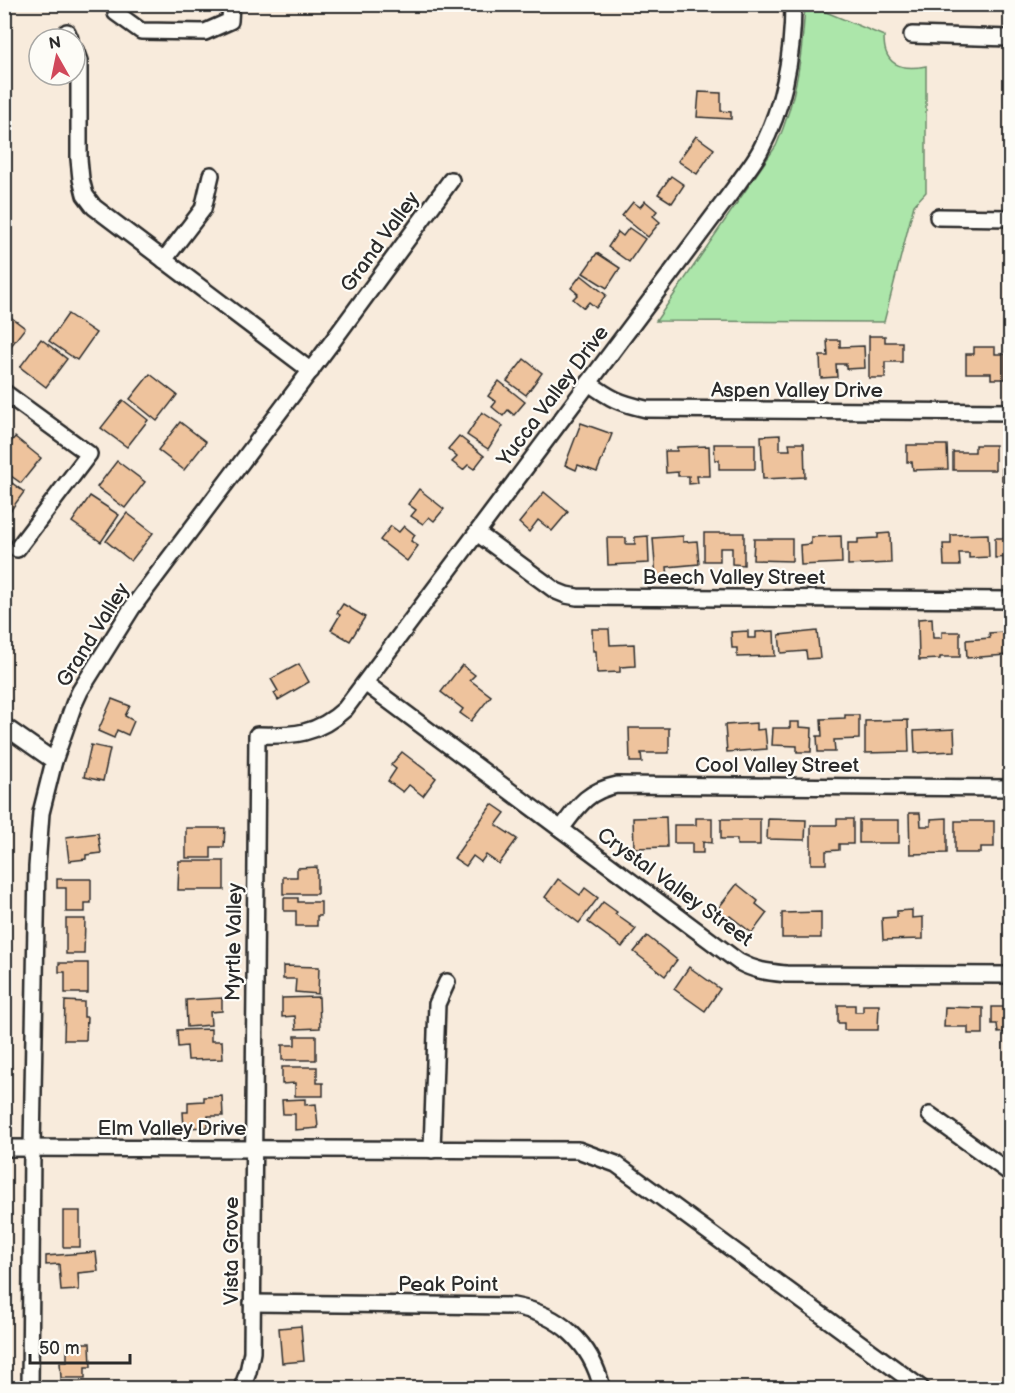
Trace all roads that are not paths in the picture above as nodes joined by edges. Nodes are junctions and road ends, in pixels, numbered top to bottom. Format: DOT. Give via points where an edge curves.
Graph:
graph roads {
  1 [pos="116,4"];
  2 [pos="231,4"];
  3 [pos="793,4"];
  4 [pos="912,35"];
  5 [pos="1011,38"];
  6 [pos="80,87"];
  7 [pos="211,175"];
  8 [pos="451,180"];
  9 [pos="938,217"];
  10 [pos="1011,218"];
  11 [pos="164,260"];
  12 [pos="311,371"];
  13 [pos="589,383"];
  14 [pos="4,393"];
  15 [pos="1011,412"];
  16 [pos="477,533"];
  17 [pos="17,549"];
  18 [pos="1011,600"];
  19 [pos="365,683"];
  20 [pos="4,726"];
  21 [pos="257,735"];
  22 [pos="54,761"];
  23 [pos="1011,788"];
  24 [pos="561,829"];
  25 [pos="1011,975"];
  26 [pos="447,982"];
  27 [pos="930,1115"];
  28 [pos="4,1148"];
  29 [pos="32,1148"];
  30 [pos="252,1149"];
  31 [pos="432,1150"];
  32 [pos="1011,1173"];
  33 [pos="252,1302"];
  34 [pos="912,1386"];
  35 [pos="30,1389"];
  36 [pos="242,1389"];
  37 [pos="602,1389"];
  1 -- 2 [label="street" via="116,14 141,31 205,32 230,21"];
  3 -- 13 [label="street, Yucca Valley Drive" via="783,92 759,153"];
  4 -- 5 [label="street"];
  6 -- 11 [label="street" via="79,159 85,195 93,207"];
  7 -- 11 [label="street" via="203,209"];
  8 -- 12 [label="street, Grand Valley"];
  9 -- 10 [label="street"];
  11 -- 12 [label="street"];
  12 -- 22 [label="street, Grand Valley" via="132,608 80,691"];
  13 -- 15 [label="street, Aspen Valley Drive" via="610,399 646,409"];
  13 -- 16 [label="street, Yucca Valley Drive"];
  14 -- 17 [label="street" via="89,454"];
  16 -- 18 [label="street, Beech Valley Street" via="556,591 577,597"];
  16 -- 19 [label="street, Yucca Valley Drive"];
  19 -- 21 [label="street, Yucca Valley Drive" via="345,709 320,728 287,736"];
  19 -- 24 [label="street, Crystal Valley Street"];
  20 -- 22 [label="street"];
  21 -- 30 [label="street, Myrtle Valley"];
  22 -- 29 [label="street, Grand Valley" via="42,813 37,867"];
  23 -- 24 [label="street, Cool Valley Street" via="617,785 594,792"];
  24 -- 25 [label="street, Crystal Valley Street" via="751,969 786,974"];
  26 -- 31 [label="street" via="436,1004"];
  27 -- 32 [label="street"];
  28 -- 29 [label="street, Elm Valley Drive"];
  29 -- 30 [label="street, Elm Valley Drive"];
  29 -- 35 [label="street, Grand Valley"];
  30 -- 31 [label="street, Elm Valley Drive"];
  30 -- 33 [label="street, Vista Grove"];
  31 -- 34 [label="street, Elm Valley Drive" via="578,1150 616,1164"];
  33 -- 36 [label="street, Vista Grove" via="252,1352"];
  33 -- 37 [label="street, Peak Point" via="527,1308 570,1331 590,1357"];
}
